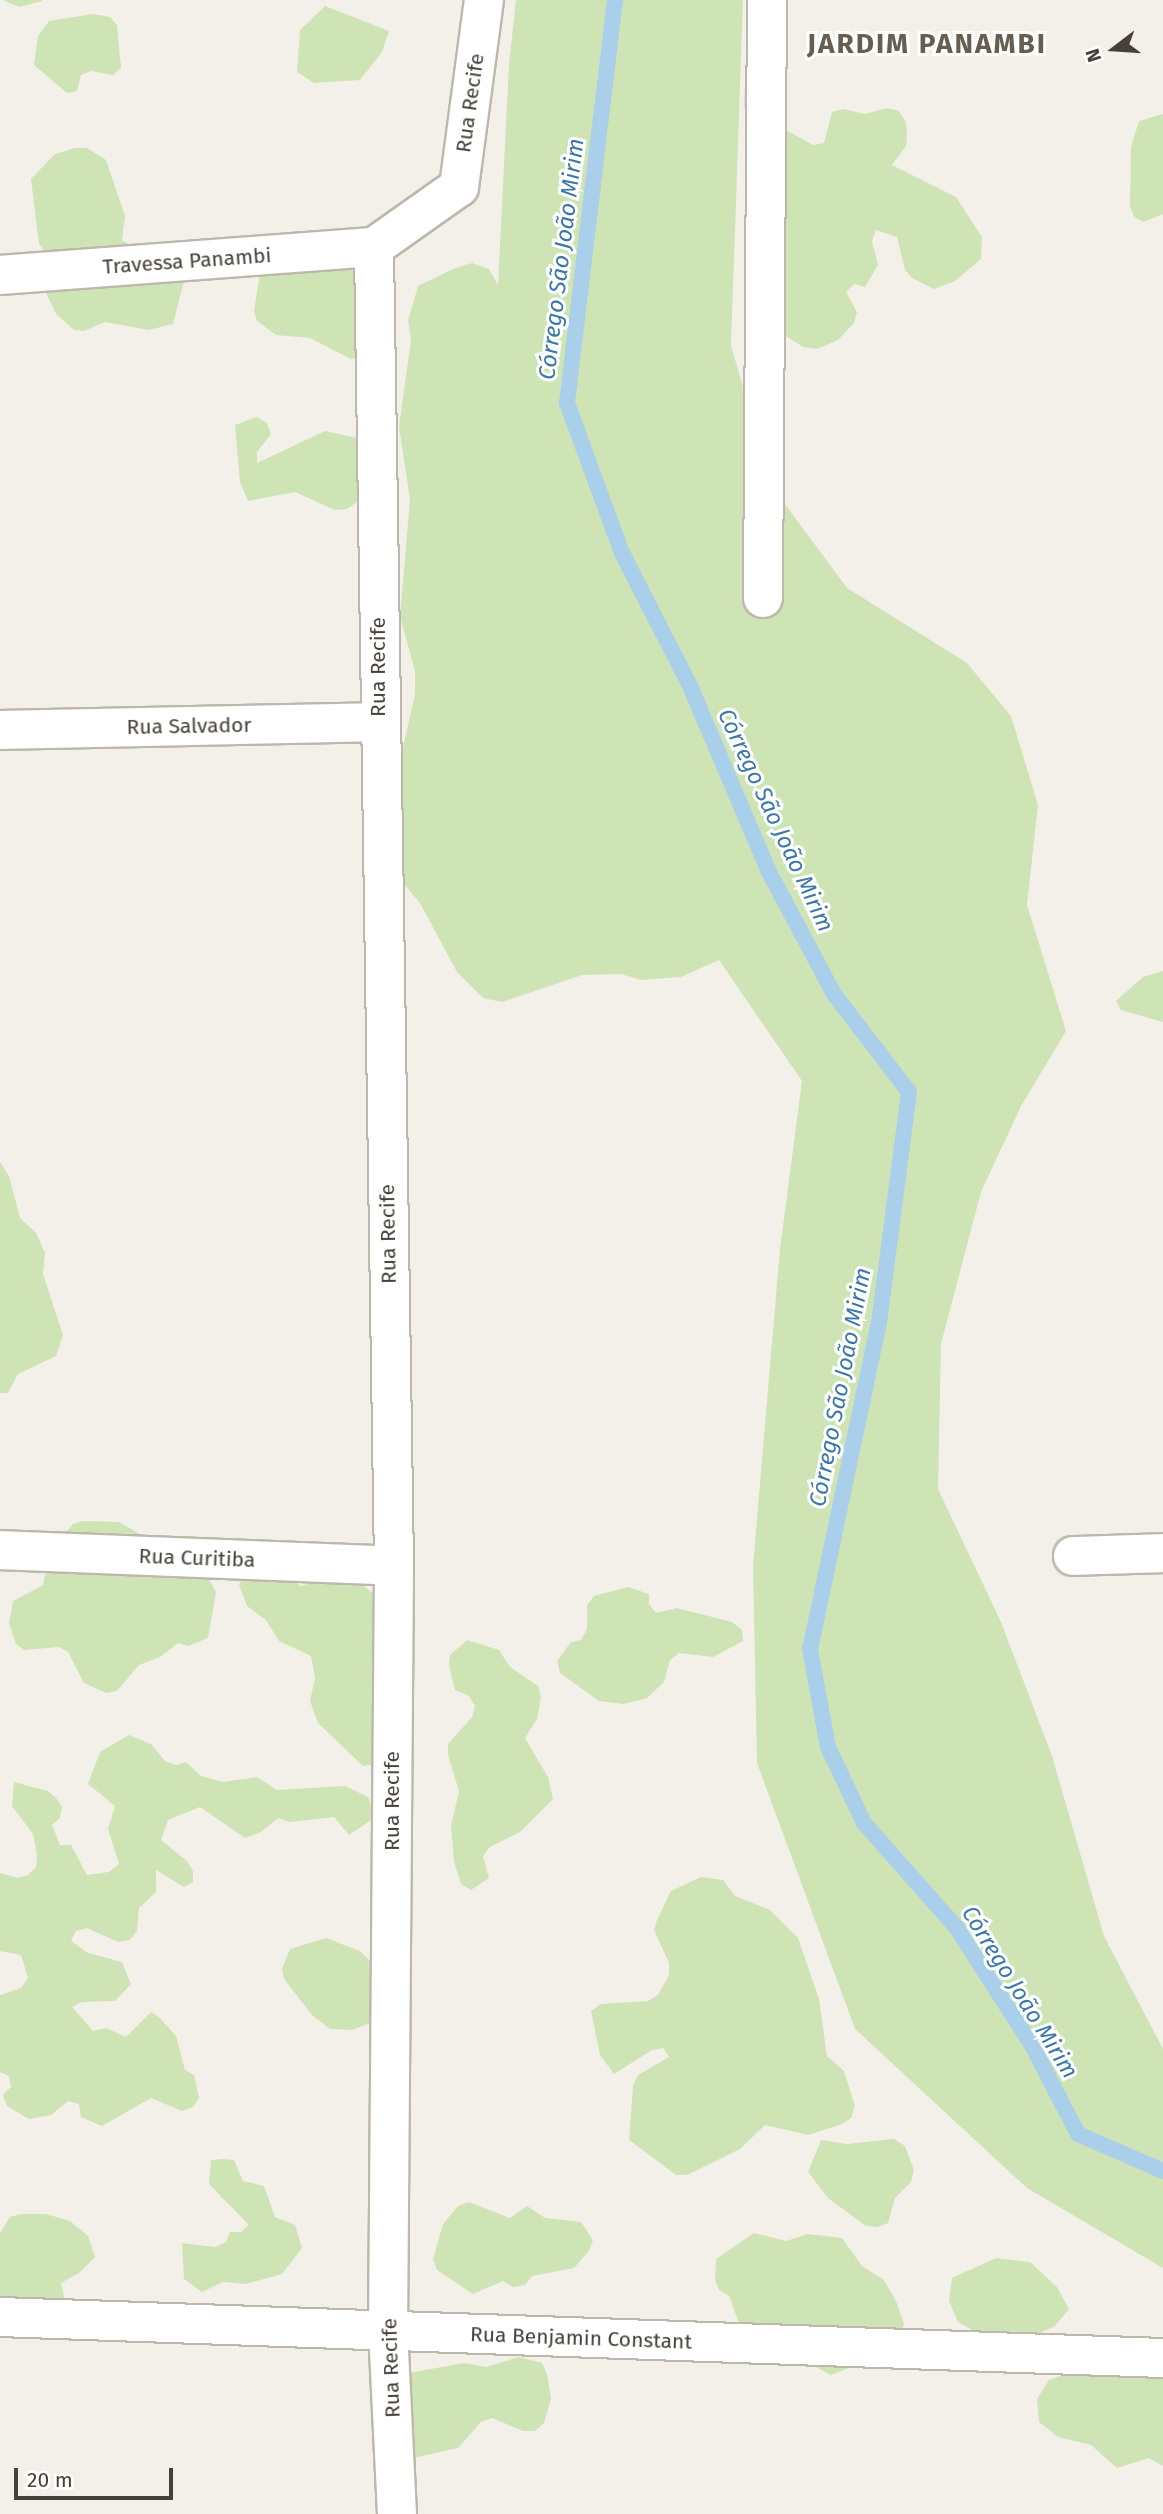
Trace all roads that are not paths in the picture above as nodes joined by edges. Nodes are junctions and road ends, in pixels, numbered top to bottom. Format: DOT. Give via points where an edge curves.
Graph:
graph roads {
  1 [pos="484,0"];
  2 [pos="767,0"];
  3 [pos="373,247"];
  4 [pos="0,275"];
  5 [pos="763,598"];
  6 [pos="378,722"];
  7 [pos="0,730"];
  8 [pos="0,1550"];
  9 [pos="1163,1553"];
  10 [pos="1073,1556"];
  11 [pos="394,1566"];
  12 [pos="0,2317"];
  13 [pos="388,2332"];
  14 [pos="1163,2358"];
  15 [pos="397,2514"];
  1 -- 3 [label="street, Rua Recife" via="459,187"];
  2 -- 5 [label="street"];
  3 -- 4 [label="street, Travessa Panambi"];
  3 -- 6 [label="street, Rua Recife"];
  6 -- 7 [label="street, Rua Salvador"];
  6 -- 11 [label="street, Rua Recife"];
  8 -- 11 [label="street, Rua Curitiba"];
  9 -- 10 [label="street"];
  11 -- 13 [label="street, Rua Recife"];
  12 -- 13 [label="street, Rua Benjamin Constant"];
  13 -- 14 [label="street, Rua Benjamin Constant"];
  13 -- 15 [label="street, Rua Recife"];
}
